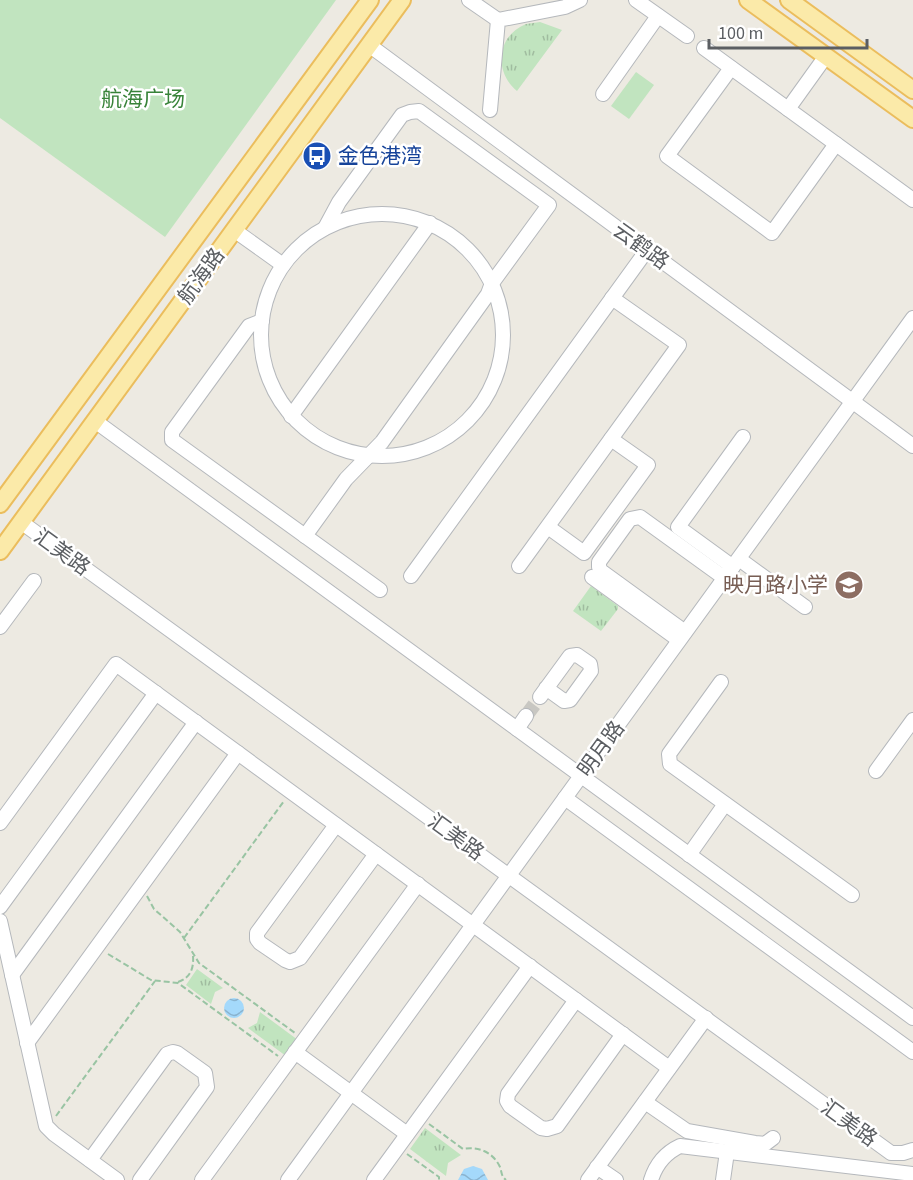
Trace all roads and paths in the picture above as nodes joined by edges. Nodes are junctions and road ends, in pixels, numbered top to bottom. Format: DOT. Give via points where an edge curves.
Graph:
graph roads {
  1 [pos="370,0"];
  2 [pos="402,0"];
  3 [pos="579,0"];
  4 [pos="636,0"];
  5 [pos="748,0"];
  6 [pos="789,0"];
  7 [pos="473,1"];
  8 [pos="658,16"];
  9 [pos="498,20"];
  10 [pos="687,36"];
  11 [pos="369,45"];
  12 [pos="704,48"];
  13 [pos="826,56"];
  14 [pos="731,68"];
  15 [pos="913,90"];
  16 [pos="603,94"];
  17 [pos="788,109"];
  18 [pos="490,110"];
  19 [pos="913,120"];
  20 [pos="836,144"];
  21 [pos="913,200"];
  22 [pos="430,223"];
  23 [pos="325,228"];
  24 [pos="234,230"];
  25 [pos="647,250"];
  26 [pos="283,265"];
  27 [pos="492,283"];
  28 [pos="612,298"];
  29 [pos="913,318"];
  30 [pos="262,321"];
  31 [pos="852,402"];
  32 [pos="291,416"];
  33 [pos="95,421"];
  34 [pos="743,437"];
  35 [pos="611,439"];
  36 [pos="913,446"];
  37 [pos="369,456"];
  38 [pos="0,504"];
  39 [pos="21,522"];
  40 [pos="548,527"];
  41 [pos="305,536"];
  42 [pos="0,551"];
  43 [pos="519,566"];
  44 [pos="732,572"];
  45 [pos="411,576"];
  46 [pos="592,577"];
  47 [pos="34,581"];
  48 [pos="380,590"];
  49 [pos="806,607"];
  50 [pos="0,627"];
  51 [pos="682,636"];
  52 [pos="721,682"];
  53 [pos="156,693"];
  54 [pos="526,716"];
  55 [pos="913,720"];
  56 [pos="196,722"];
  57 [pos="517,729"];
  58 [pos="238,753"];
  59 [pos="876,771"];
  60 [pos="581,776"];
  61 [pos="291,792"];
  62 [pos="565,798"];
  63 [pos="725,804"];
  64 [pos="0,823"];
  65 [pos="336,825"];
  66 [pos="376,854"];
  67 [pos="689,855"];
  68 [pos="509,876"];
  69 [pos="144,883"];
  70 [pos="418,884"];
  71 [pos="852,895"];
  72 [pos="0,907"];
  73 [pos="0,921"];
  74 [pos="473,925"];
  75 [pos="184,939"];
  76 [pos="96,949"];
  77 [pos="193,956"];
  78 [pos="530,966"];
  79 [pos="12,975"];
  80 [pos="155,981"];
  81 [pos="175,982"];
  82 [pos="576,1000"];
  83 [pos="706,1018"];
  84 [pos="913,1018"];
  85 [pos="623,1034"];
  86 [pos="304,1040"];
  87 [pos="27,1043"];
  88 [pos="913,1052"];
  89 [pos="291,1058"];
  90 [pos="669,1068"];
  91 [pos="351,1093"];
  92 [pos="645,1102"];
  93 [pos="420,1118"];
  94 [pos="48,1128"];
  95 [pos="407,1134"];
  96 [pos="773,1138"];
  97 [pos="398,1147"];
  98 [pos="913,1150"];
  99 [pos="727,1152"];
  100 [pos="90,1160"];
  101 [pos="597,1167"];
  102 [pos="913,1174"];
  103 [pos="117,1180"];
  104 [pos="140,1180"];
  105 [pos="202,1180"];
  106 [pos="288,1180"];
  107 [pos="374,1180"];
  108 [pos="439,1180"];
  109 [pos="506,1180"];
  110 [pos="588,1180"];
  111 [pos="616,1180"];
  112 [pos="651,1180"];
  113 [pos="723,1180"];
  1 -- 38 [label="main road, 航海路"];
  2 -- 11 [label="main road, 航海路"];
  3 -- 9 [label="street" via="565,7"];
  4 -- 8 [label="street"];
  5 -- 13 [label="main road"];
  6 -- 15 [label="main road"];
  7 -- 9 [label="street"];
  8 -- 10 [label="street"];
  8 -- 16 [label="street"];
  9 -- 18 [label="street"];
  11 -- 24 [label="main road, 航海路"];
  11 -- 25 [label="street, 云鹤路"];
  12 -- 14 [label="street"];
  13 -- 17 [label="street"];
  13 -- 19 [label="main road"];
  14 -- 17 [label="street"];
  14 -- 20 [label="street" via="667,156 762,226 772,232"];
  17 -- 20 [label="street"];
  20 -- 21 [label="street"];
  22 -- 23 [label="street" via="380,213 351,217"];
  22 -- 27 [label="street" via="471,252"];
  22 -- 32 [label="street"];
  23 -- 26 [label="street" via="301,245"];
  23 -- 27 [label="street" via="339,202 402,115 419,111 549,205"];
  24 -- 26 [label="street"];
  24 -- 33 [label="main road, 航海路"];
  25 -- 28 [label="street"];
  25 -- 31 [label="street, 云鹤路"];
  26 -- 30 [label="street" via="268,293"];
  27 -- 37 [label="street" via="488,294"];
  27 -- 37 [label="street" via="502,316 503,344 498,371 487,397 459,429 429,447 396,456"];
  28 -- 35 [label="street" via="679,345"];
  28 -- 45 [label="street"];
  29 -- 31 [label="street, 明月路"];
  30 -- 32 [label="street" via="264,365"];
  30 -- 41 [label="street" via="249,326 172,432 172,440"];
  31 -- 36 [label="street, 云鹤路"];
  31 -- 44 [label="street, 明月路"];
  32 -- 37 [label="street" via="331,446"];
  33 -- 39 [label="main road, 航海路"];
  33 -- 57 [label="street"];
  34 -- 44 [label="street" via="678,527"];
  35 -- 40 [label="street"];
  35 -- 40 [label="street" via="648,465 584,553"];
  37 -- 41 [label="street" via="346,478"];
  39 -- 42 [label="main road, 航海路"];
  39 -- 68 [label="street, 汇美路"];
  40 -- 43 [label="street"];
  41 -- 48 [label="street"];
  44 -- 49 [label="street"];
  44 -- 51 [label="street, 明月路"];
  44 -- 51 [label="street" via="640,517 630,519 598,567"];
  46 -- 51 [label="street"];
  47 -- 50 [label="street"];
  51 -- 60 [label="street, 明月路"];
  52 -- 63 [label="street" via="669,754 670,764"];
  53 -- 56 [label="street"];
  53 -- 64 [label="street" via="116,664"];
  53 -- 72 [label="street"];
  54 -- 57 [label="street"];
  55 -- 59 [label="street"];
  56 -- 58 [label="street"];
  56 -- 79 [label="street"];
  57 -- 60 [label="street"];
  58 -- 61 [label="street"];
  58 -- 69 [label="street"];
  60 -- 62 [label="street, 明月路"];
  60 -- 67 [label="street"];
  61 -- 65 [label="street"];
  61 -- 75 [label="path"];
  62 -- 68 [label="street, 明月路"];
  62 -- 88 [label="street"];
  63 -- 67 [label="street"];
  63 -- 71 [label="street"];
  65 -- 66 [label="street"];
  65 -- 66 [label="street" via="257,933 260,943 290,962 300,958"];
  66 -- 70 [label="street"];
  67 -- 84 [label="street"];
  68 -- 74 [label="street, 明月路"];
  68 -- 83 [label="street, 汇美路"];
  69 -- 75 [label="path" via="154,909"];
  69 -- 76 [label="street"];
  70 -- 74 [label="street"];
  70 -- 86 [label="street"];
  73 -- 79 [label="street"];
  74 -- 78 [label="street"];
  74 -- 91 [label="street, 明月路"];
  75 -- 77 [label="path"];
  76 -- 80 [label="path"];
  76 -- 87 [label="street"];
  77 -- 81 [label="path" via="192,970 182,981"];
  77 -- 86 [label="path"];
  78 -- 82 [label="street"];
  78 -- 93 [label="street"];
  79 -- 87 [label="street"];
  80 -- 81 [label="path"];
  80 -- 94 [label="path"];
  81 -- 89 [label="path"];
  82 -- 85 [label="street"];
  82 -- 85 [label="street" via="508,1094 510,1106 525,1117 541,1128 556,1126"];
  83 -- 90 [label="street"];
  83 -- 98 [label="street, 汇美路" via="891,1152"];
  85 -- 90 [label="street"];
  86 -- 89 [label="street"];
  87 -- 94 [label="street"];
  89 -- 91 [label="street"];
  89 -- 105 [label="street"];
  90 -- 92 [label="street"];
  91 -- 95 [label="street"];
  91 -- 106 [label="street, 明月路"];
  92 -- 96 [label="street" via="687,1131 754,1143"];
  92 -- 101 [label="street"];
  93 -- 95 [label="street"];
  93 -- 109 [label="path" via="463,1149 486,1152"];
  94 -- 100 [label="street"];
  95 -- 97 [label="street"];
  97 -- 107 [label="street"];
  97 -- 108 [label="path"];
  99 -- 102 [label="street"];
  99 -- 112 [label="street" via="680,1146 660,1161"];
  99 -- 113 [label="street"];
  100 -- 103 [label="street"];
  100 -- 104 [label="street" via="167,1054 177,1053 205,1073 207,1087"];
  101 -- 110 [label="street"];
  101 -- 111 [label="street"];
}
